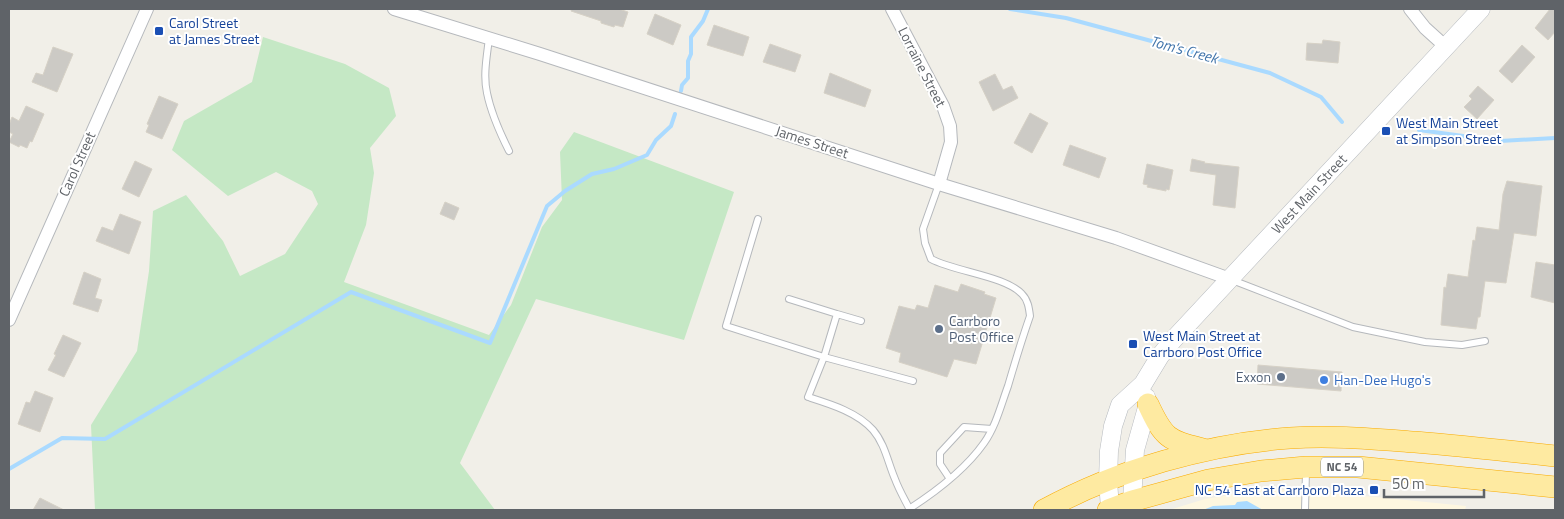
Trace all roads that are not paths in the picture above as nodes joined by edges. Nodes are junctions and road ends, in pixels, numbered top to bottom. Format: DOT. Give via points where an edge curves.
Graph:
graph roads {
  1 [pos="146,9"];
  2 [pos="394,9"];
  3 [pos="892,9"];
  4 [pos="1410,9"];
  5 [pos="1482,9"];
  6 [pos="488,38"];
  7 [pos="1446,46"];
  8 [pos="509,151"];
  9 [pos="939,184"];
  10 [pos="758,219"];
  11 [pos="1230,279"];
  12 [pos="789,299"];
  13 [pos="837,314"];
  14 [pos="9,320"];
  15 [pos="861,321"];
  16 [pos="1485,340"];
  17 [pos="824,357"];
  18 [pos="912,381"];
  19 [pos="1145,394"];
  20 [pos="992,430"];
  21 [pos="1207,450"];
  22 [pos="1555,456"];
  23 [pos="1306,467"];
  24 [pos="1133,472"];
  25 [pos="950,479"];
  26 [pos="1108,480"];
  27 [pos="1555,487"];
  28 [pos="1133,506"];
  29 [pos="910,509"];
  30 [pos="1044,510"];
  31 [pos="1110,510"];
  32 [pos="1305,510"];
  1 -- 14 [label="street, Carol Street"];
  2 -- 6 [label="street, James Street"];
  3 -- 9 [label="street, Lorraine Street" via="944,106 950,126 951,142"];
  4 -- 7 [label="street"];
  5 -- 7 [label="main road, West Main Street"];
  6 -- 8 [label="lane" via="487,92 498,129"];
  6 -- 9 [label="street, James Street"];
  7 -- 11 [label="main road, West Main Street"];
  9 -- 11 [label="street, James Street" via="1116,238"];
  9 -- 20 [label="lane" via="923,229 924,243 931,260 1009,284 1023,295 1029,306 1030,316"];
  10 -- 17 [label="lane" via="726,326"];
  11 -- 16 [label="lane" via="1353,327 1425,342 1462,345"];
  11 -- 19 [label="main road, West Main Street" via="1160,356"];
  12 -- 13 [label="lane"];
  13 -- 15 [label="lane"];
  13 -- 17 [label="lane"];
  17 -- 18 [label="lane"];
  17 -- 29 [label="lane" via="808,397 840,409 874,431"];
  19 -- 21 [label="highway" via="1157,424 1167,436"];
  19 -- 24 [label="main road, West Main Street"];
  19 -- 26 [label="main road, West Main Street" via="1120,405 1113,426"];
  20 -- 25 [label="lane" via="971,459"];
  20 -- 25 [label="lane" via="964,427 940,453 940,464"];
  21 -- 22 [label="highway, NC 54" via="1290,438 1352,438"];
  21 -- 24 [label="highway, NC 54"];
  23 -- 27 [label="highway, NC 54" via="1358,467"];
  23 -- 28 [label="highway, NC 54" via="1208,480"];
  23 -- 32 [label="lane"];
  24 -- 26 [label="highway, NC 54"];
  24 -- 28 [label="main road, West Main Street"];
  25 -- 29 [label="lane"];
  26 -- 30 [label="highway, NC 54"];
  26 -- 31 [label="main road, West Main Street"];
  28 -- 31 [label="highway, NC 54"];
}
